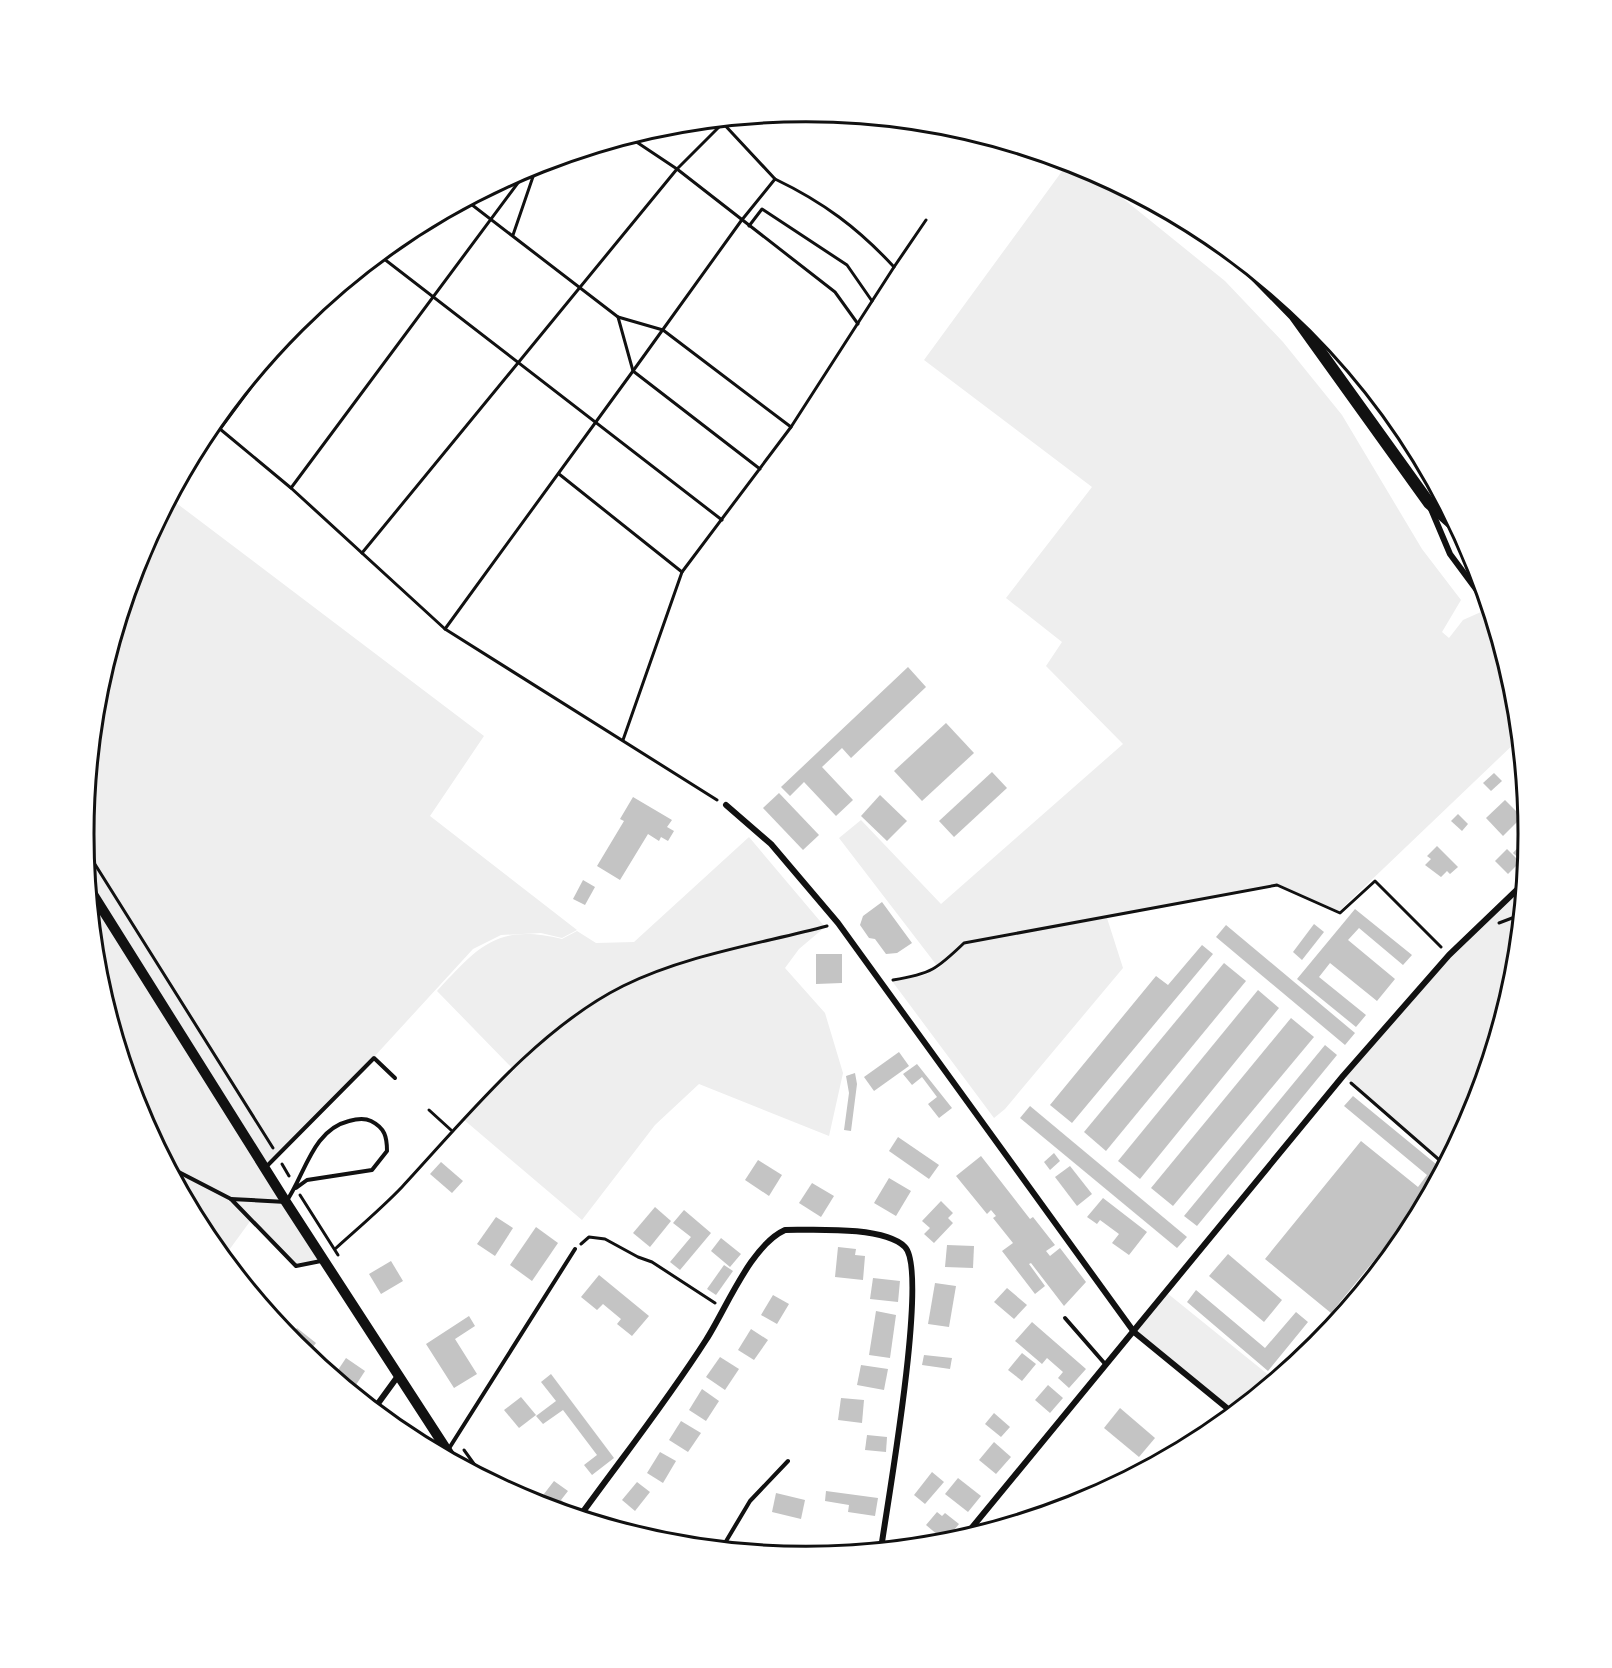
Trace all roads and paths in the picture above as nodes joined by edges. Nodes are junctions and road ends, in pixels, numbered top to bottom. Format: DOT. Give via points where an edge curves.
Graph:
graph roads {
  1 [pos="726,128"];
  2 [pos="715,129"];
  3 [pos="638,143"];
  4 [pos="677,169"];
  5 [pos="533,178"];
  6 [pos="775,179"];
  7 [pos="518,184"];
  8 [pos="473,205"];
  9 [pos="493,219"];
  10 [pos="926,220"];
  11 [pos="741,221"];
  12 [pos="749,226"];
  13 [pos="513,235"];
  14 [pos="386,260"];
  15 [pos="894,267"];
  16 [pos="580,288"];
  17 [pos="434,297"];
  18 [pos="872,301"];
  19 [pos="618,318"];
  20 [pos="1295,318"];
  21 [pos="858,324"];
  22 [pos="663,330"];
  23 [pos="518,363"];
  24 [pos="633,371"];
  25 [pos="595,423"];
  26 [pos="791,427"];
  27 [pos="221,430"];
  28 [pos="760,470"];
  29 [pos="558,474"];
  30 [pos="291,488"];
  31 [pos="1429,503"];
  32 [pos="1441,514"];
  33 [pos="722,520"];
  34 [pos="362,554"];
  35 [pos="682,572"];
  36 [pos="1471,583"];
  37 [pos="445,629"];
  38 [pos="623,740"];
  39 [pos="726,805"];
  40 [pos="95,865"];
  41 [pos="1515,893"];
  42 [pos="98,903"];
  43 [pos="838,923"];
  44 [pos="1449,955"];
  45 [pos="881,983"];
  46 [pos="1343,1076"];
  47 [pos="395,1078"];
  48 [pos="429,1110"];
  49 [pos="451,1130"];
  50 [pos="279,1157"];
  51 [pos="1439,1159"];
  52 [pos="264,1169"];
  53 [pos="181,1173"];
  54 [pos="296,1188"];
  55 [pos="231,1199"];
  56 [pos="286,1202"];
  57 [pos="575,1249"];
  58 [pos="324,1260"];
  59 [pos="724,1309"];
  60 [pos="1065,1317"];
  61 [pos="1134,1332"];
  62 [pos="1106,1366"];
  63 [pos="398,1376"];
  64 [pos="379,1402"];
  65 [pos="1226,1407"];
  66 [pos="444,1446"];
  67 [pos="448,1449"];
  68 [pos="788,1461"];
  69 [pos="584,1510"];
  70 [pos="977,1524"];
  71 [pos="726,1540"];
  72 [pos="881,1541"];
  1 -- 6 [label="path"];
  2 -- 4 [label="path"];
  3 -- 4 [label="path"];
  4 -- 11 [label="path"];
  4 -- 16 [label="path"];
  5 -- 13 [label="path"];
  6 -- 11 [label="path"];
  6 -- 15 [label="path" via="811,196 863,234"];
  7 -- 9 [label="path"];
  8 -- 9 [label="path"];
  9 -- 13 [label="path"];
  9 -- 17 [label="path"];
  10 -- 15 [label="path"];
  11 -- 12 [label="path"];
  11 -- 22 [label="path"];
  12 -- 18 [label="path" via="762,209 847,265"];
  12 -- 21 [label="path" via="835,292"];
  13 -- 16 [label="path"];
  14 -- 17 [label="path"];
  15 -- 18 [label="path"];
  16 -- 19 [label="path"];
  16 -- 23 [label="path"];
  17 -- 23 [label="path"];
  17 -- 30 [label="path"];
  18 -- 21 [label="path"];
  19 -- 22 [label="path"];
  19 -- 24 [label="path"];
  20 -- 31 [label="main road"];
  21 -- 26 [label="path"];
  22 -- 24 [label="path"];
  22 -- 26 [label="path"];
  23 -- 25 [label="path"];
  23 -- 34 [label="path"];
  24 -- 25 [label="path"];
  24 -- 28 [label="path"];
  25 -- 29 [label="path"];
  25 -- 33 [label="path"];
  26 -- 28 [label="path"];
  27 -- 30 [label="path"];
  28 -- 33 [label="path"];
  29 -- 35 [label="path"];
  29 -- 37 [label="path"];
  30 -- 34 [label="path"];
  31 -- 32 [label="main road"];
  31 -- 36 [label="street" via="1450,554"];
  33 -- 35 [label="path"];
  34 -- 37 [label="path"];
  35 -- 38 [label="path"];
  37 -- 38 [label="path"];
  38 -- 39 [label="path"];
  39 -- 43 [label="street" via="771,844"];
  40 -- 50 [label="path"];
  41 -- 44 [label="street"];
  42 -- 52 [label="street"];
  43 -- 45 [label="street"];
  43 -- 49 [label="path" via="663,968 621,987 555,1032"];
  44 -- 45 [label="path" via="1375,881 1340,913 1277,885 964,943 939,967 922,976"];
  44 -- 46 [label="street"];
  45 -- 61 [label="street"];
  46 -- 51 [label="path"];
  46 -- 61 [label="street"];
  47 -- 50 [label="lane" via="374,1058"];
  48 -- 49 [label="path"];
  49 -- 54 [label="path" via="401,1188 335,1250"];
  50 -- 52 [label="lane"];
  50 -- 54 [label="path"];
  52 -- 56 [label="street"];
  53 -- 55 [label="lane"];
  54 -- 54 [label="lane" via="307,1180 372,1170 387,1151 387,1138 381,1127 368,1119 342,1122 315,1147"];
  54 -- 56 [label="lane"];
  55 -- 56 [label="lane"];
  55 -- 58 [label="lane" via="296,1266"];
  56 -- 58 [label="street"];
  57 -- 59 [label="path" via="589,1237 605,1239 652,1262"];
  57 -- 67 [label="lane"];
  58 -- 63 [label="street"];
  59 -- 69 [label="street" via="706,1341"];
  59 -- 72 [label="street" via="759,1252 773,1235 785,1230 876,1234 906,1247 912,1269 908,1370"];
  60 -- 62 [label="lane"];
  61 -- 62 [label="street"];
  61 -- 65 [label="street"];
  62 -- 70 [label="street"];
  63 -- 64 [label="street"];
  63 -- 66 [label="street"];
  68 -- 71 [label="lane" via="750,1501"];
}
